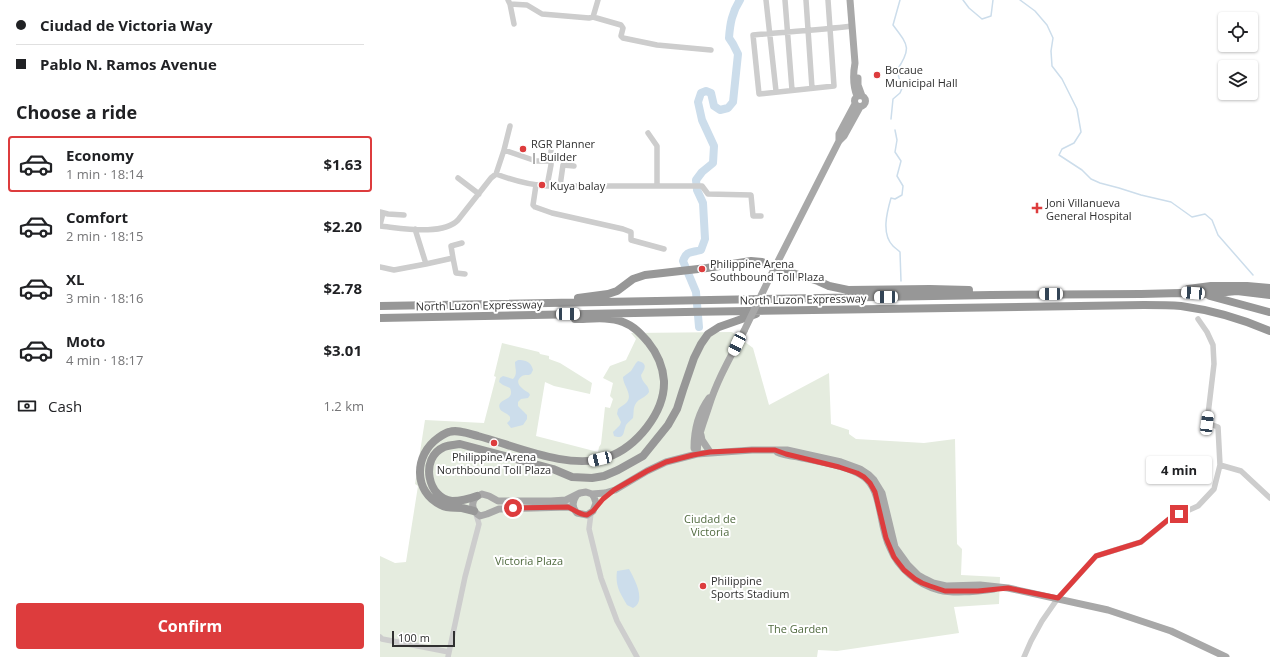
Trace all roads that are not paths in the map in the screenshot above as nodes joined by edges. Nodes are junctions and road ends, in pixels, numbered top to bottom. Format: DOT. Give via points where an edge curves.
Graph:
graph roads {
  1 [pos="598,0"];
  2 [pos="766,0"];
  3 [pos="785,0"];
  4 [pos="806,0"];
  5 [pos="828,0"];
  6 [pos="509,2"];
  7 [pos="852,2"];
  8 [pos="593,17"];
  9 [pos="514,24"];
  10 [pos="852,26"];
  11 [pos="830,28"];
  12 [pos="808,30"];
  13 [pos="787,32"];
  14 [pos="769,34"];
  15 [pos="711,50"];
  16 [pos="812,88"];
  17 [pos="792,90"];
  18 [pos="776,91"];
  19 [pos="510,126"];
  20 [pos="648,132"];
  21 [pos="504,150"];
  22 [pos="551,151"];
  23 [pos="551,162"];
  24 [pos="574,166"];
  25 [pos="496,174"];
  26 [pos="458,178"];
  27 [pos="536,185"];
  28 [pos="657,185"];
  29 [pos="547,186"];
  30 [pos="560,186"];
  31 [pos="479,194"];
  32 [pos="381,212"];
  33 [pos="404,215"];
  34 [pos="761,216"];
  35 [pos="380,226"];
  36 [pos="415,229"];
  37 [pos="462,243"];
  38 [pos="664,249"];
  39 [pos="454,258"];
  40 [pos="426,264"];
  41 [pos="380,267"];
  42 [pos="775,267"];
  43 [pos="465,274"];
  44 [pos="1270,288"];
  45 [pos="1141,294"];
  46 [pos="1204,294"];
  47 [pos="991,295"];
  48 [pos="1270,295"];
  49 [pos="534,303"];
  50 [pos="380,306"];
  51 [pos="768,310"];
  52 [pos="1269,312"];
  53 [pos="524,315"];
  54 [pos="380,318"];
  55 [pos="1198,319"];
  56 [pos="1270,331"];
  57 [pos="697,432"];
  58 [pos="710,452"];
  59 [pos="695,454"];
  60 [pos="684,457"];
  61 [pos="1220,465"];
  62 [pos="614,490"];
  63 [pos="592,494"];
  64 [pos="477,496"];
  65 [pos="576,496"];
  66 [pos="1270,498"];
  67 [pos="498,505"];
  68 [pos="574,509"];
  69 [pos="593,511"];
  70 [pos="475,512"];
  71 [pos="1058,598"];
  72 [pos="380,637"];
  73 [pos="449,655"];
  74 [pos="637,657"];
  75 [pos="1024,657"];
  76 [pos="1226,657"];
  1 -- 8 [label="street"];
  2 -- 14 [label="street"];
  3 -- 13 [label="street"];
  4 -- 12 [label="street"];
  5 -- 11 [label="street"];
  6 -- 8 [label="street" via="527,5 542,14"];
  6 -- 9 [label="street"];
  7 -- 10 [label="main road"];
  8 -- 15 [label="street" via="622,26 623,38 657,45"];
  10 -- 11 [label="street"];
  10 -- 42 [label="main road" via="860,96 854,100 857,106 839,134 839,141"];
  11 -- 12 [label="street"];
  11 -- 16 [label="street" via="834,86"];
  12 -- 13 [label="street"];
  12 -- 16 [label="street"];
  13 -- 14 [label="street"];
  13 -- 17 [label="street"];
  14 -- 18 [label="street"];
  14 -- 18 [label="street" via="753,35 759,94"];
  16 -- 17 [label="street"];
  17 -- 18 [label="street"];
  19 -- 21 [label="street"];
  20 -- 28 [label="street" via="657,146"];
  21 -- 23 [label="street" via="536,161"];
  21 -- 25 [label="street"];
  22 -- 23 [label="street"];
  23 -- 29 [label="street"];
  24 -- 30 [label="street" via="563,165"];
  25 -- 27 [label="street"];
  25 -- 31 [label="street"];
  26 -- 31 [label="street"];
  27 -- 29 [label="street"];
  27 -- 38 [label="street" via="533,205 535,207 623,229 631,232 631,240"];
  28 -- 30 [label="street"];
  28 -- 34 [label="street" via="702,186 708,194 751,195 753,216"];
  29 -- 30 [label="street"];
  31 -- 36 [label="street" via="449,227"];
  32 -- 33 [label="street"];
  32 -- 35 [label="street"];
  35 -- 36 [label="street"];
  36 -- 40 [label="street"];
  37 -- 39 [label="street" via="451,246"];
  39 -- 40 [label="street"];
  39 -- 43 [label="street" via="456,273"];
  40 -- 41 [label="street" via="394,270"];
  42 -- 47 [label="highway" via="848,290 967,290"];
  42 -- 49 [label="highway" via="751,261 645,275 608,294"];
  42 -- 57 [label="main road, bridge" via="712,395"];
  44 -- 45 [label="highway" via="1212,286 1167,289"];
  45 -- 46 [label="highway, North Luzon Expressway"];
  45 -- 47 [label="highway, North Luzon Expressway"];
  46 -- 48 [label="highway, North Luzon Expressway" via="1237,291"];
  46 -- 52 [label="highway, North Luzon Expressway"];
  47 -- 49 [label="highway, North Luzon Expressway"];
  49 -- 50 [label="highway, North Luzon Expressway"];
  51 -- 53 [label="highway, North Luzon Expressway"];
  51 -- 56 [label="highway, North Luzon Expressway" via="1158,305 1204,310"];
  51 -- 64 [label="highway" via="719,327 708,334 694,358 677,409 660,435 643,456 604,476 572,477 553,469 460,444 445,446 434,455 428,469 438,494 451,501"];
  53 -- 54 [label="highway, North Luzon Expressway"];
  53 -- 70 [label="highway" via="614,319 635,328 659,360 664,381 663,391 655,415 638,437 614,454 592,461 555,459 496,440 460,431 449,432 426,449 422,457 422,483 431,498 442,506"];
  55 -- 61 [label="street" via="1213,345 1214,364 1207,423 1218,427"];
  57 -- 58 [label="main road"];
  57 -- 59 [label="main road"];
  57 -- 60 [label="main road"];
  58 -- 59 [label="main road"];
  58 -- 71 [label="main road" via="775,450 840,464 864,477 877,490 890,549 898,563 930,586 945,591 1008,588"];
  59 -- 60 [label="main road"];
  60 -- 62 [label="main road" via="653,468"];
  61 -- 66 [label="street" via="1241,471"];
  61 -- 71 [label="street" via="1214,489 1198,506 1169,519 1141,542 1096,556"];
  62 -- 63 [label="main road"];
  62 -- 69 [label="main road"];
  63 -- 65 [label="main road" via="583,492"];
  63 -- 69 [label="main road" via="596,501"];
  64 -- 67 [label="main road" via="484,494"];
  64 -- 70 [label="main road" via="472,503"];
  65 -- 67 [label="main road" via="566,500"];
  65 -- 68 [label="main road"];
  67 -- 68 [label="main road"];
  67 -- 70 [label="main road" via="487,514 480,516"];
  68 -- 69 [label="main road" via="583,515"];
  69 -- 74 [label="street" via="589,528 600,578 617,621"];
  70 -- 73 [label="street" via="479,524"];
  71 -- 75 [label="street" via="1031,640"];
  71 -- 76 [label="main road" via="1108,610 1171,631"];
  72 -- 73 [label="street"];
}
